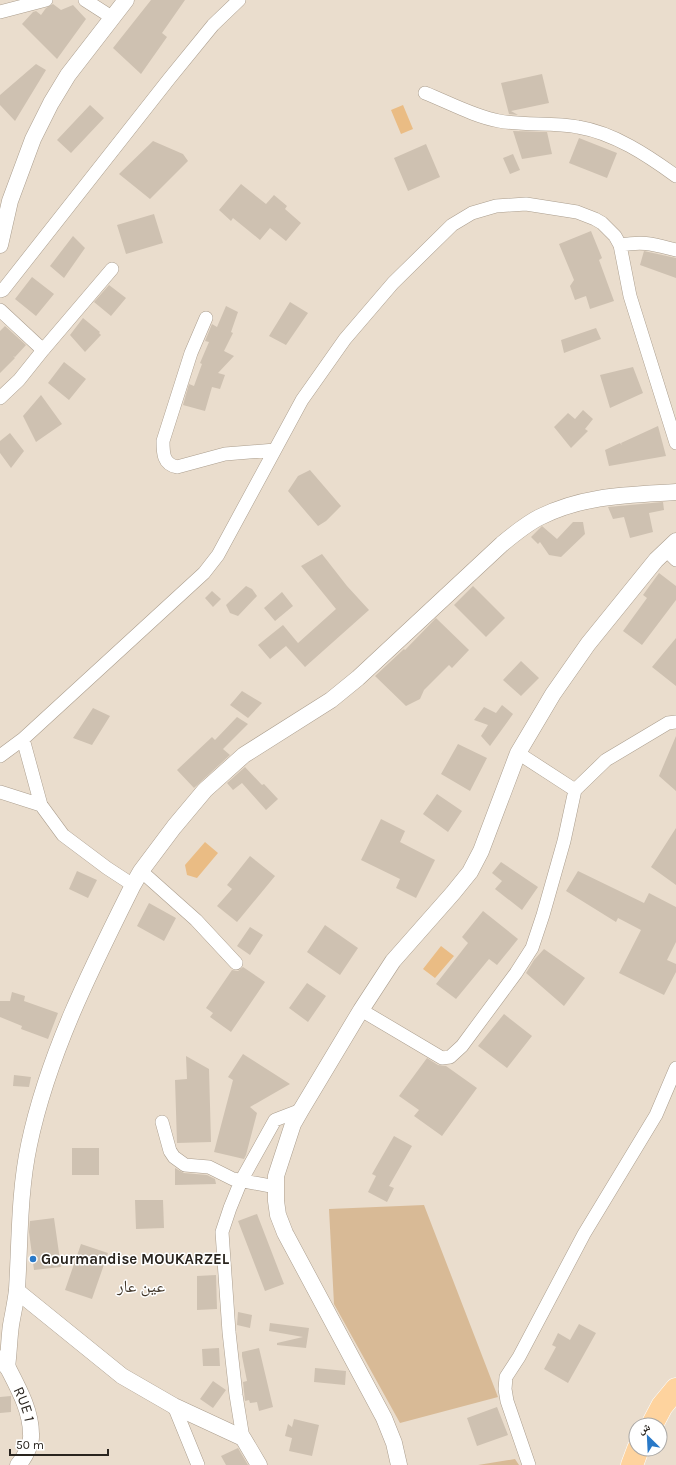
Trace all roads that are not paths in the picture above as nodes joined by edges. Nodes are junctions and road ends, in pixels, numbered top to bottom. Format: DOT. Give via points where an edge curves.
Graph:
graph roads {
  1 [pos="46,0"];
  2 [pos="85,0"];
  3 [pos="126,0"];
  4 [pos="239,0"];
  5 [pos="0,12"];
  6 [pos="113,18"];
  7 [pos="424,93"];
  8 [pos="676,176"];
  9 [pos="0,245"];
  10 [pos="620,245"];
  11 [pos="676,250"];
  12 [pos="112,269"];
  13 [pos="0,291"];
  14 [pos="0,310"];
  15 [pos="206,318"];
  16 [pos="43,350"];
  17 [pos="0,398"];
  18 [pos="676,443"];
  19 [pos="275,450"];
  20 [pos="676,492"];
  21 [pos="673,550"];
  22 [pos="676,722"];
  23 [pos="23,739"];
  24 [pos="518,753"];
  25 [pos="0,756"];
  26 [pos="575,790"];
  27 [pos="0,792"];
  28 [pos="41,805"];
  29 [pos="137,878"];
  30 [pos="236,963"];
  31 [pos="361,1010"];
  32 [pos="676,1068"];
  33 [pos="301,1110"];
  34 [pos="162,1122"];
  35 [pos="241,1181"];
  36 [pos="276,1187"];
  37 [pos="17,1291"];
  38 [pos="0,1351"];
  39 [pos="8,1367"];
  40 [pos="676,1389"];
  41 [pos="174,1406"];
  42 [pos="656,1417"];
  43 [pos="243,1438"];
  44 [pos="18,1465"];
  45 [pos="198,1465"];
  46 [pos="260,1465"];
  47 [pos="399,1465"];
  48 [pos="529,1465"];
  1 -- 5 [label="street"];
  2 -- 6 [label="street"];
  3 -- 6 [label="street"];
  4 -- 13 [label="street" via="213,25"];
  6 -- 9 [label="street" via="68,75 33,139 10,201"];
  7 -- 8 [label="street" via="498,121 543,123 598,131 645,154"];
  10 -- 11 [label="street" via="650,243"];
  10 -- 18 [label="street" via="630,296"];
  10 -- 19 [label="street" via="602,223 577,212 526,204 496,206 472,213 452,225 404,273 345,339 302,400"];
  12 -- 16 [label="street"];
  14 -- 16 [label="street"];
  15 -- 19 [label="street" via="191,353 163,441 163,456 171,466 177,467 225,454"];
  16 -- 17 [label="street" via="19,380"];
  19 -- 23 [label="street" via="218,555 204,573"];
  20 -- 29 [label="street" via="582,501 560,508 520,530 358,678 331,700 244,755 205,790"];
  21 -- 24 [label="street" via="656,560 588,644"];
  22 -- 26 [label="street" via="668,723 606,760"];
  23 -- 25 [label="street"];
  23 -- 28 [label="street"];
  24 -- 26 [label="street"];
  24 -- 31 [label="street" via="481,851 470,872 393,961"];
  26 -- 31 [label="street" via="562,848 532,948 462,1046 450,1057 442,1058"];
  27 -- 28 [label="street"];
  28 -- 29 [label="street" via="63,835 107,868"];
  29 -- 30 [label="street" via="196,920"];
  29 -- 37 [label="street" via="86,980 40,1102 22,1188"];
  31 -- 33 [label="street"];
  32 -- 48 [label="street" via="656,1115 584,1234 506,1377 507,1401"];
  33 -- 35 [label="street" via="276,1120"];
  33 -- 36 [label="street" via="293,1124 276,1176"];
  34 -- 35 [label="street" via="174,1157 185,1165 209,1167 233,1180"];
  35 -- 36 [label="street"];
  35 -- 43 [label="street" via="222,1232 229,1332"];
  36 -- 47 [label="street" via="278,1215 284,1233 384,1418"];
  37 -- 39 [label="street"];
  37 -- 41 [label="street" via="122,1376"];
  38 -- 39 [label="street, RUE 1"];
  39 -- 44 [label="street, RUE 1" via="30,1418 32,1435 25,1456"];
  40 -- 42 [label="highway"];
  41 -- 43 [label="street"];
  41 -- 45 [label="street"];
  43 -- 46 [label="street"];
}
